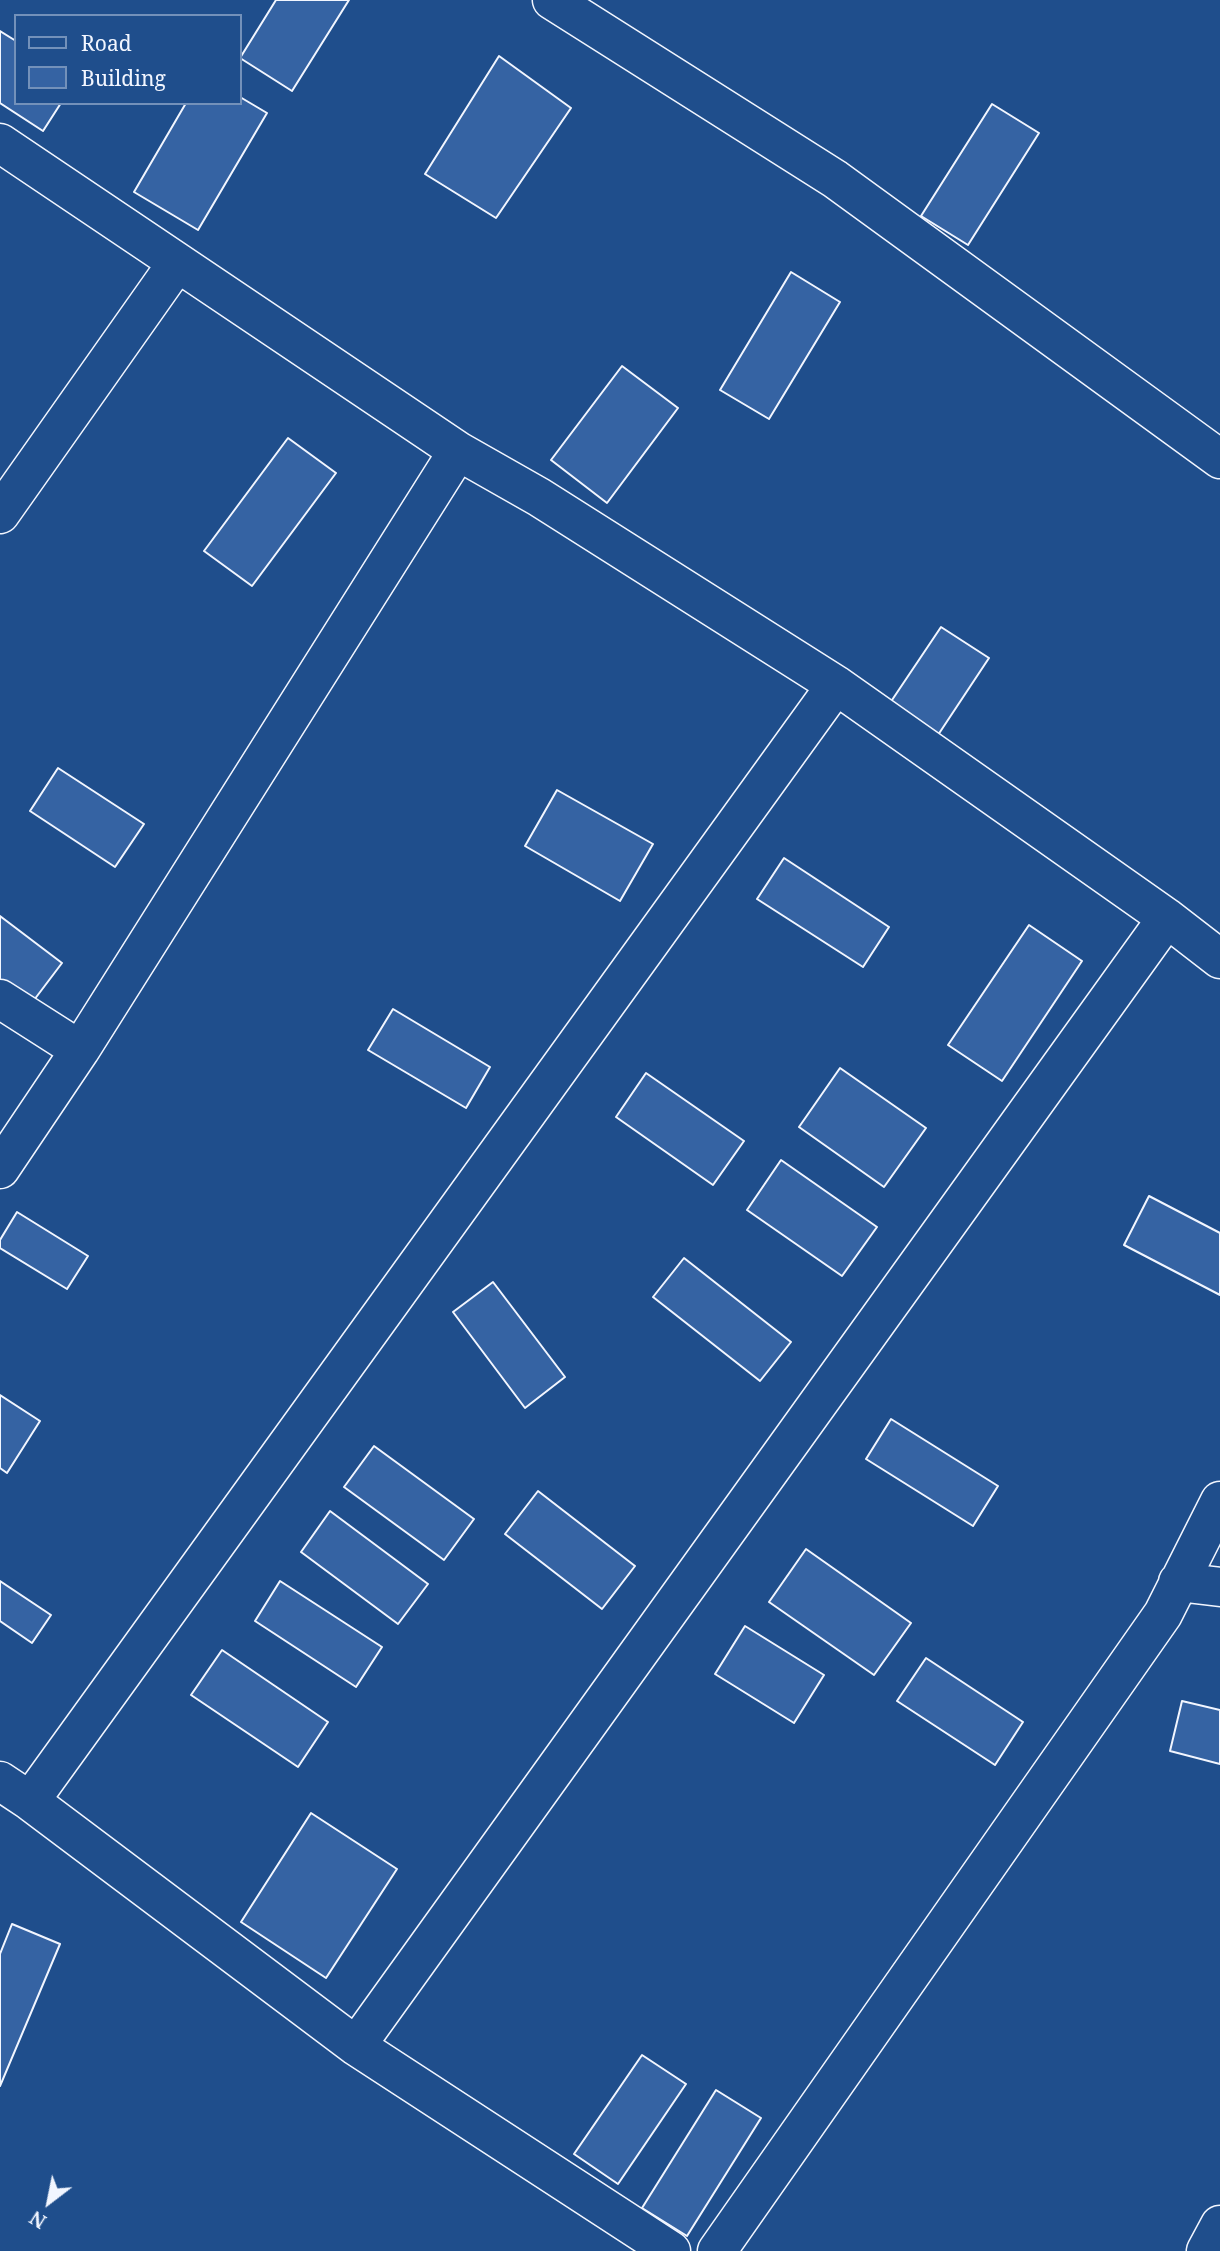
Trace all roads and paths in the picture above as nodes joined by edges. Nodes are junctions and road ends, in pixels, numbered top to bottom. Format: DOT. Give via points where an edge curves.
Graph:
graph roads {
  1 [pos="552,0"];
  2 [pos="0,143"];
  3 [pos="177,263"];
  4 [pos="458,451"];
  5 [pos="1220,459"];
  6 [pos="0,514"];
  7 [pos="836,685"];
  8 [pos="1167,918"];
  9 [pos="1220,959"];
  10 [pos="0,999"];
  11 [pos="80,1050"];
  12 [pos="0,1169"];
  13 [pos="1220,1502"];
  14 [pos="1178,1581"];
  15 [pos="1220,1587"];
  16 [pos="15,1791"];
  17 [pos="356,2046"];
  18 [pos="1220,2225"];
  19 [pos="671,2251"];
  20 [pos="716,2251"];
  21 [pos="1206,2251"];
  1 -- 5 [label="street" via="835,179"];
  2 -- 3 [label="street"];
  3 -- 4 [label="street"];
  3 -- 6 [label="street"];
  4 -- 7 [label="street" via="539,497"];
  4 -- 11 [label="street"];
  7 -- 8 [label="street"];
  7 -- 16 [label="street"];
  8 -- 9 [label="street"];
  8 -- 17 [label="street"];
  10 -- 11 [label="street"];
  11 -- 12 [label="street"];
  13 -- 14 [label="street"];
  14 -- 15 [label="street"];
  14 -- 20 [label="street" via="1163,1614"];
  16 -- 17 [label="street"];
  17 -- 19 [label="street"];
  18 -- 21 [label="street"];
}
